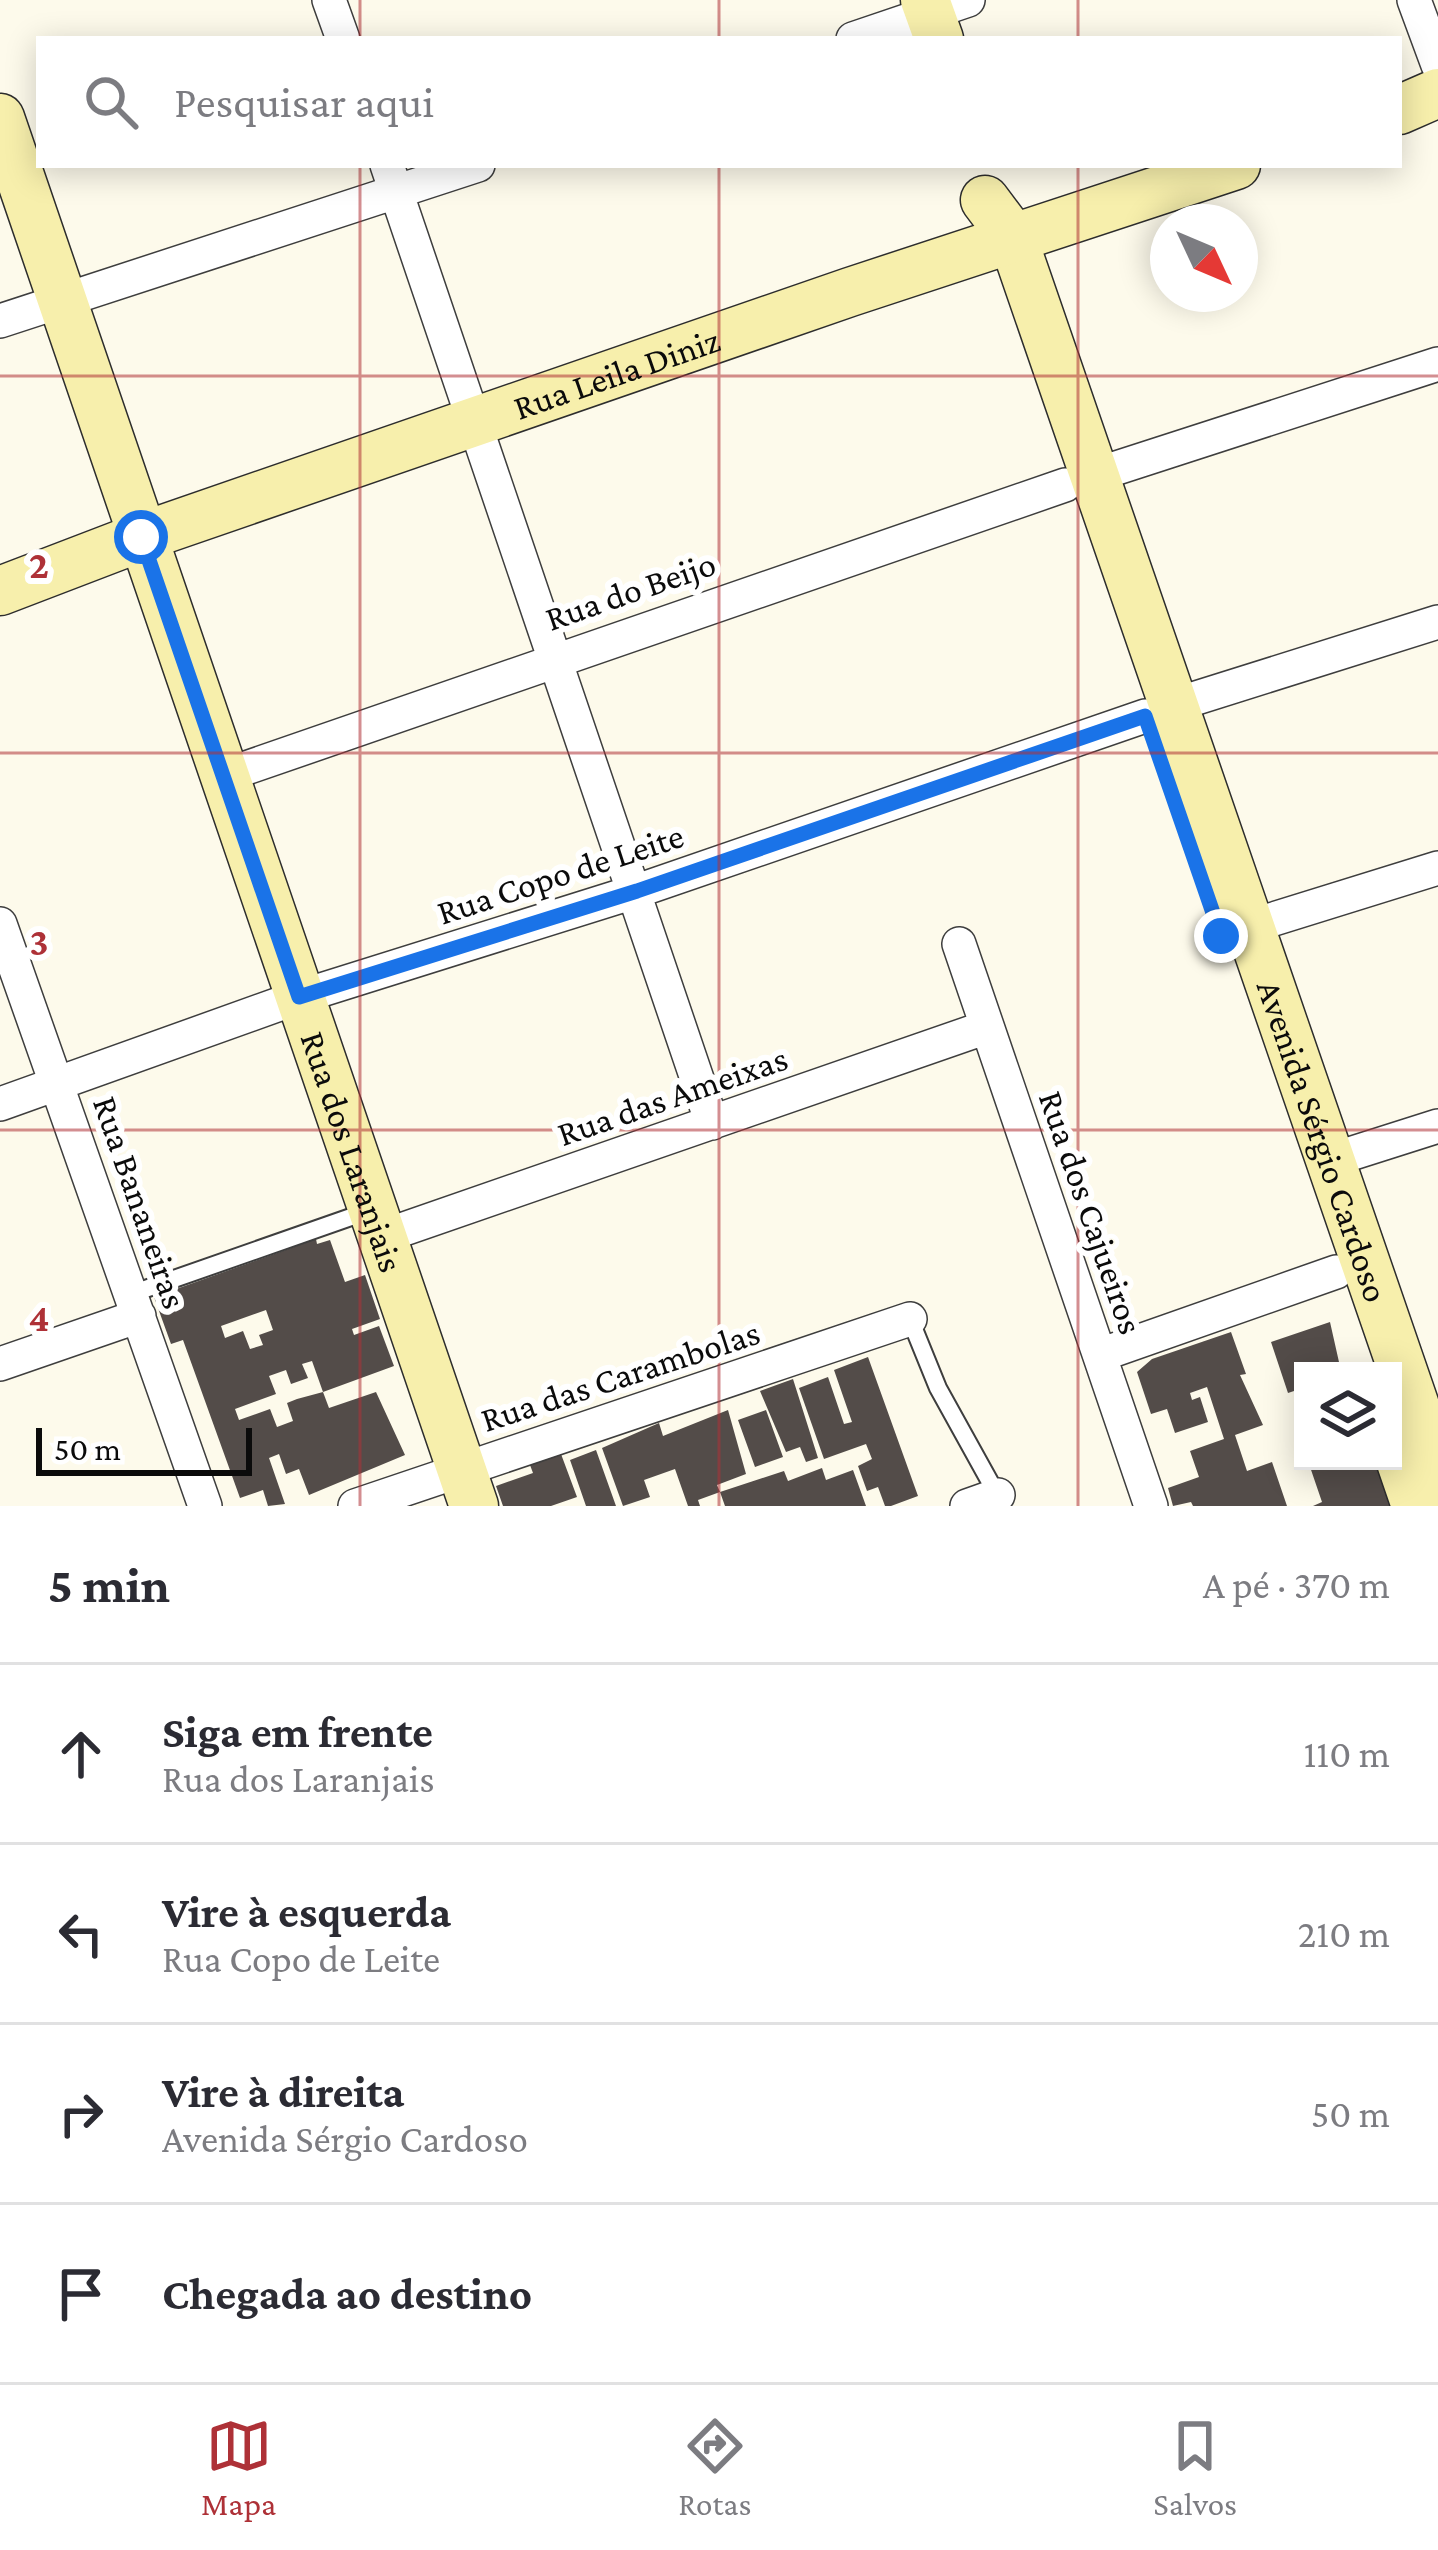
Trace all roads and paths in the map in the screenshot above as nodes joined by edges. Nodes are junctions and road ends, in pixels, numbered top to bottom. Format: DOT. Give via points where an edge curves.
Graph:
graph roads {
  1 [pos="329,0"];
  2 [pos="1414,0"];
  3 [pos="940,13"];
  4 [pos="342,36"];
  5 [pos="863,36"];
  6 [pos="1438,65"];
  7 [pos="1438,93"];
  8 [pos="1402,109"];
  9 [pos="0,118"];
  10 [pos="458,168"];
  11 [pos="1220,168"];
  12 [pos="392,178"];
  13 [pos="989,212"];
  14 [pos="63,300"];
  15 [pos="0,321"];
  16 [pos="1438,364"];
  17 [pos="478,422"];
  18 [pos="1080,480"];
  19 [pos="141,537"];
  20 [pos="0,591"];
  21 [pos="1438,622"];
  22 [pos="551,658"];
  23 [pos="1160,710"];
  24 [pos="223,776"];
  25 [pos="1438,868"];
  26 [pos="637,891"];
  27 [pos="0,924"];
  28 [pos="1236,931"];
  29 [pos="959,944"];
  30 [pos="299,997"];
  31 [pos="987,1027"];
  32 [pos="58,1083"];
  33 [pos="0,1104"];
  34 [pos="712,1123"];
  35 [pos="1438,1126"];
  36 [pos="1316,1165"];
  37 [pos="376,1223"];
  38 [pos="1351,1266"];
  39 [pos="135,1305"];
  40 [pos="910,1318"];
  41 [pos="1100,1355"];
  42 [pos="1393,1362"];
  43 [pos="0,1364"];
  44 [pos="1402,1382"];
  45 [pos="1402,1465"];
  46 [pos="1438,1473"];
  47 [pos="468,1487"];
  48 [pos="989,1502"];
  49 [pos="1438,1503"];
  50 [pos="205,1506"];
  51 [pos="355,1506"];
  52 [pos="1151,1506"];
  53 [pos="1416,1506"];
  54 [pos="1428,1506"];
  1 -- 4 [label="street"];
  2 -- 6 [label="street"];
  3 -- 5 [label="street"];
  7 -- 8 [label="street"];
  9 -- 14 [label="street, Rua dos Laranjais"];
  10 -- 12 [label="street"];
  11 -- 13 [label="street, Rua Leila Diniz"];
  12 -- 14 [label="street"];
  12 -- 17 [label="street"];
  13 -- 17 [label="street, Rua Leila Diniz"];
  13 -- 18 [label="street, Avenida Sérgio Cardoso"];
  14 -- 15 [label="street"];
  14 -- 19 [label="street, Rua dos Laranjais"];
  16 -- 18 [label="street, Rua do Beijo"];
  17 -- 19 [label="street, Rua Leila Diniz"];
  17 -- 22 [label="street"];
  18 -- 22 [label="street, Rua do Beijo"];
  18 -- 23 [label="street, Avenida Sérgio Cardoso"];
  19 -- 20 [label="street, Rua Leila Diniz"];
  19 -- 24 [label="street, Rua dos Laranjais"];
  21 -- 23 [label="street, Rua Copo de Leite"];
  22 -- 24 [label="street, Rua do Beijo"];
  22 -- 26 [label="street"];
  23 -- 26 [label="street, Rua Copo de Leite"];
  23 -- 28 [label="street, Avenida Sérgio Cardoso"];
  24 -- 30 [label="street, Rua dos Laranjais"];
  25 -- 28 [label="street"];
  26 -- 30 [label="street, Rua Copo de Leite"];
  26 -- 34 [label="street"];
  27 -- 32 [label="street, Rua Bananeiras"];
  28 -- 36 [label="street, Avenida Sérgio Cardoso"];
  29 -- 31 [label="street, Rua dos Cajueiros"];
  30 -- 32 [label="street, Rua Copo de Leite"];
  30 -- 37 [label="street, Rua dos Laranjais"];
  31 -- 34 [label="street, Rua das Ameixas"];
  31 -- 41 [label="street, Rua dos Cajueiros"];
  32 -- 33 [label="street, Rua Copo de Leite"];
  32 -- 39 [label="street, Rua Bananeiras"];
  34 -- 37 [label="street, Rua das Ameixas"];
  35 -- 36 [label="street"];
  36 -- 38 [label="street, Avenida Sérgio Cardoso"];
  37 -- 39 [label="lane"];
  37 -- 47 [label="street, Rua dos Laranjais"];
  38 -- 41 [label="street"];
  38 -- 42 [label="street, Avenida Sérgio Cardoso"];
  39 -- 43 [label="street"];
  39 -- 50 [label="street, Rua Bananeiras"];
  40 -- 47 [label="street, Rua das Carambolas"];
  40 -- 48 [label="lane"];
  41 -- 52 [label="street, Rua dos Cajueiros"];
  44 -- 46 [label="street, Avenida Sérgio Cardoso"];
  45 -- 53 [label="street"];
  47 -- 51 [label="street, Rua das Carambolas"];
  49 -- 54 [label="street"];
}
